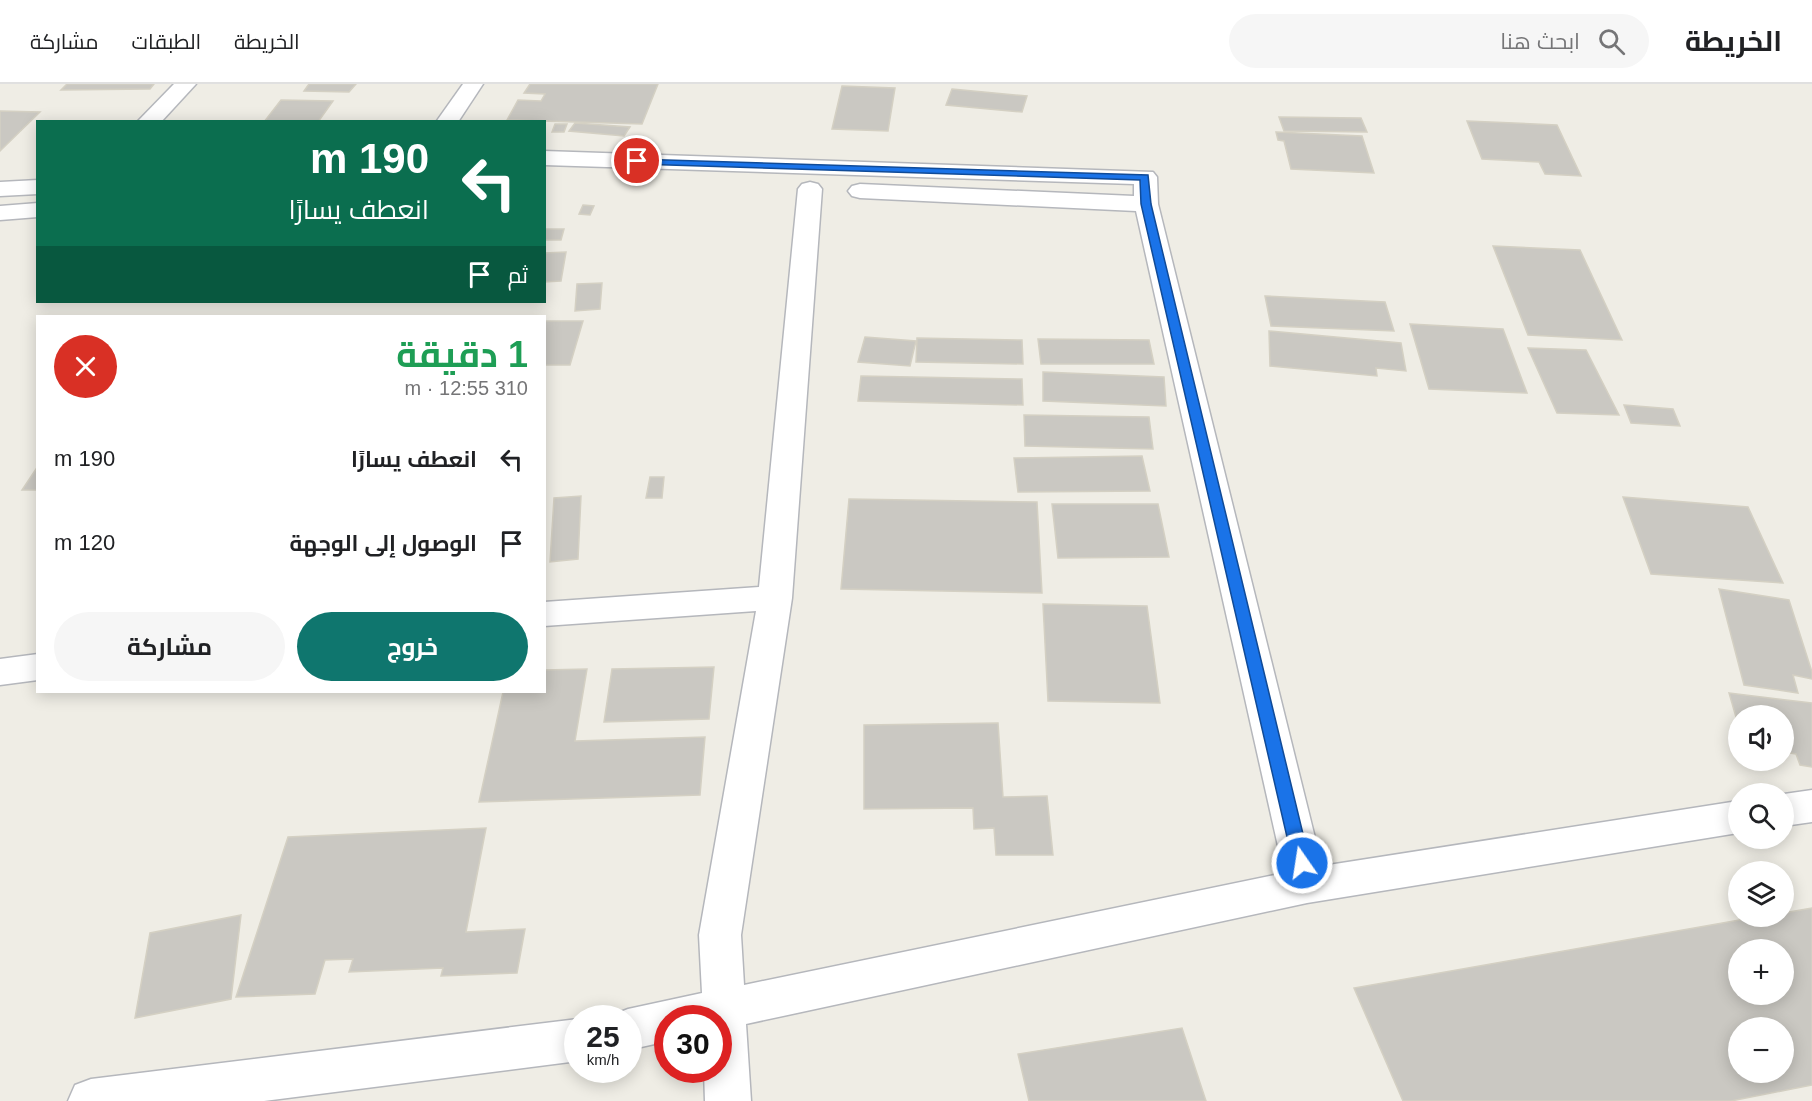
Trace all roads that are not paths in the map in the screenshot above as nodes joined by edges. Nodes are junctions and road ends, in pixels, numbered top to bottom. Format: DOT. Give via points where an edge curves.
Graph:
graph roads {
  1 [pos="186,84"];
  2 [pos="473,84"];
  3 [pos="150,120"];
  4 [pos="448,120"];
  5 [pos="546,158"];
  6 [pos="586,181"];
  7 [pos="36,186"];
  8 [pos="727,186"];
  9 [pos="0,189"];
  10 [pos="1146,204"];
  11 [pos="36,210"];
  12 [pos="0,213"];
  13 [pos="775,598"];
  14 [pos="546,614"];
  15 [pos="36,667"];
  16 [pos="0,672"];
  17 [pos="1812,806"];
  18 [pos="1794,809"];
  19 [pos="1728,819"];
  20 [pos="1307,886"];
  21 [pos="723,1005"];
  22 [pos="732,1008"];
  23 [pos="564,1042"];
  24 [pos="727,1083"];
  25 [pos="91,1101"];
  26 [pos="728,1101"];
  1 -- 3 [label="street"];
  2 -- 4 [label="street"];
  5 -- 10 [label="street" via="1145,177"];
  6 -- 8 [label="street"];
  7 -- 9 [label="street"];
  10 -- 13 [label="street" via="817,189"];
  10 -- 20 [label="street"];
  11 -- 12 [label="street"];
  13 -- 14 [label="street"];
  13 -- 21 [label="street" via="720,935"];
  15 -- 16 [label="street"];
  17 -- 18 [label="street"];
  19 -- 20 [label="street"];
  20 -- 22 [label="street"];
  23 -- 25 [label="street"];
  24 -- 26 [label="street"];
}
